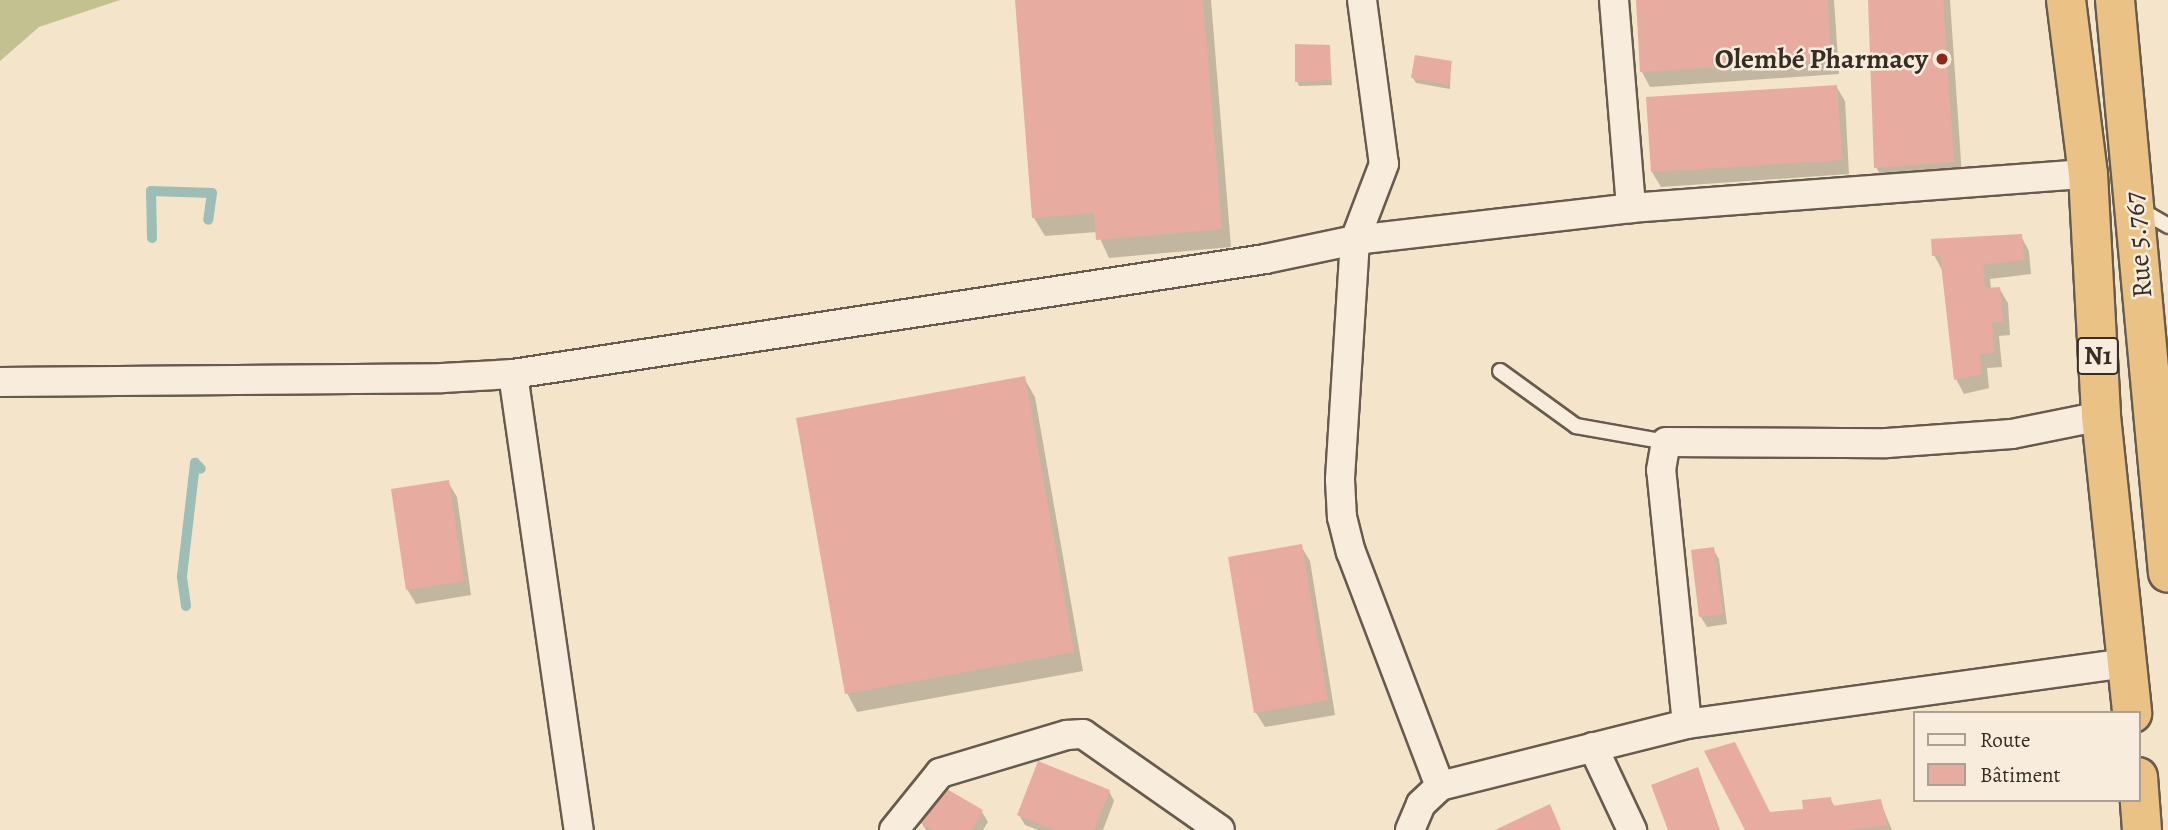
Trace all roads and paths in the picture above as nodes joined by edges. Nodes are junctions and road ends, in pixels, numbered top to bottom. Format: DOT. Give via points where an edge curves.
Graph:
graph roads {
  1 [pos="1362,0"];
  2 [pos="1614,0"];
  3 [pos="2066,0"];
  4 [pos="2115,0"];
  5 [pos="2088,174"];
  6 [pos="2134,206"];
  7 [pos="1630,208"];
  8 [pos="2168,226"];
  9 [pos="1355,240"];
  10 [pos="1500,371"];
  11 [pos="513,374"];
  12 [pos="0,382"];
  13 [pos="2101,416"];
  14 [pos="1665,442"];
  15 [pos="2166,519"];
  16 [pos="2168,573"];
  17 [pos="2128,663"];
  18 [pos="2132,711"];
  19 [pos="1687,724"];
  20 [pos="1593,747"];
  21 [pos="1440,786"];
  22 [pos="2140,802"];
  23 [pos="579,830"];
  24 [pos="894,830"];
  25 [pos="1220,830"];
  26 [pos="1410,830"];
  27 [pos="1632,830"];
  28 [pos="2142,830"];
  1 -- 9 [label="street" via="1384,164"];
  2 -- 7 [label="street"];
  3 -- 5 [label="highway, N1"];
  4 -- 6 [label="highway, Rue 5.767 / N1"];
  5 -- 7 [label="street"];
  5 -- 13 [label="highway, N1"];
  6 -- 8 [label="lane"];
  6 -- 15 [label="highway, Rue 5.767 / N1"];
  7 -- 9 [label="street"];
  9 -- 11 [label="street" via="1265,259"];
  9 -- 21 [label="street" via="1342,517 1351,552"];
  10 -- 14 [label="lane" via="1576,426"];
  11 -- 12 [label="street"];
  11 -- 23 [label="street"];
  13 -- 14 [label="street" via="2012,434 1886,443"];
  13 -- 17 [label="highway, N1"];
  14 -- 19 [label="street" via="1661,470"];
  15 -- 16 [label="highway, Rue 5.767 / N1"];
  17 -- 18 [label="highway, N1"];
  17 -- 19 [label="street"];
  19 -- 20 [label="street"];
  20 -- 21 [label="street"];
  20 -- 27 [label="street"];
  21 -- 26 [label="street" via="1421,804"];
  22 -- 28 [label="highway"];
  24 -- 25 [label="street" via="940,773 1067,734 1083,734"];
}
